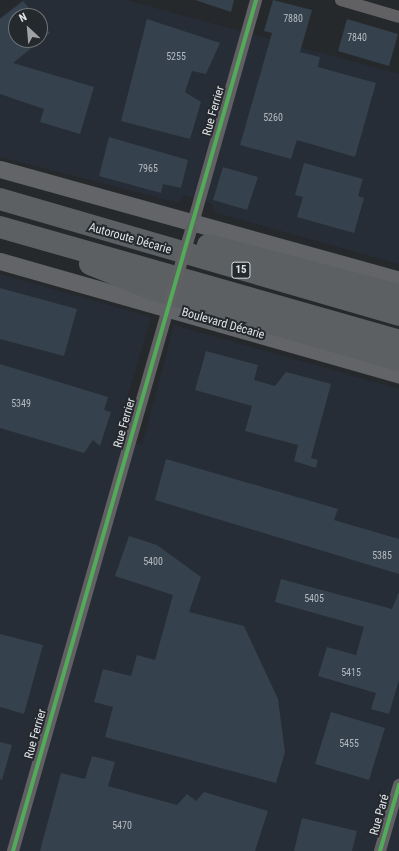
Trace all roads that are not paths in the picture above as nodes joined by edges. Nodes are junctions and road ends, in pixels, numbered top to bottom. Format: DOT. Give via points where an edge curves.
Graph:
graph roads {
  1 [pos="256,0"];
  2 [pos="341,0"];
  3 [pos="399,17"];
  4 [pos="0,169"];
  5 [pos="2,200"];
  6 [pos="192,226"];
  7 [pos="6,229"];
  8 [pos="0,261"];
  9 [pos="399,280"];
  10 [pos="399,295"];
  11 [pos="169,305"];
  12 [pos="399,315"];
  13 [pos="399,340"];
  14 [pos="399,360"];
  15 [pos="399,375"];
  16 [pos="399,785"];
  17 [pos="13,851"];
  18 [pos="380,851"];
  1 -- 6 [label="street, Rue Ferrier"];
  2 -- 3 [label="street"];
  4 -- 6 [label="main road"];
  5 -- 10 [label="highway" via="88,212"];
  5 -- 12 [label="highway, Autoroute Décarie / 15"];
  6 -- 9 [label="main road"];
  6 -- 11 [label="street, Rue Ferrier, bridge"];
  7 -- 13 [label="highway, Autoroute Décarie / 15"];
  7 -- 14 [label="highway" via="136,284"];
  8 -- 11 [label="main road, Boulevard Décarie"];
  11 -- 15 [label="main road, Boulevard Décarie"];
  11 -- 17 [label="street, Rue Ferrier"];
  16 -- 18 [label="street, Rue Paré"];
}
